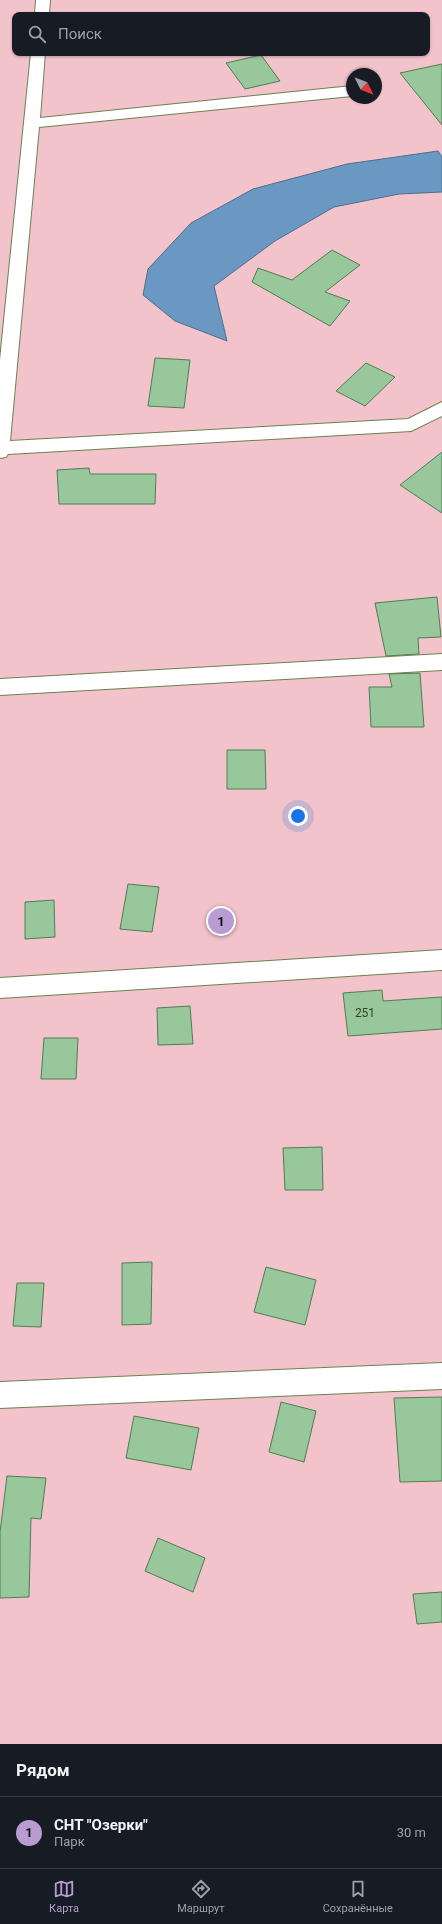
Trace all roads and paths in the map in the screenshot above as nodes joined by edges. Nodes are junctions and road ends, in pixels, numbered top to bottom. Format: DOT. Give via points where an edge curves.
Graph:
graph roads {
  1 [pos="43,0"];
  2 [pos="42,12"];
  3 [pos="38,56"];
  4 [pos="346,92"];
  5 [pos="32,123"];
  6 [pos="4,361"];
  7 [pos="442,408"];
  8 [pos="0,450"];
  9 [pos="442,662"];
  10 [pos="0,687"];
  11 [pos="442,960"];
  12 [pos="0,988"];
  13 [pos="442,1376"];
  14 [pos="0,1395"];
  1 -- 2 [label="street"];
  3 -- 5 [label="street"];
  4 -- 5 [label="street"];
  5 -- 6 [label="street"];
  6 -- 8 [label="street"];
  7 -- 8 [label="street" via="411,425"];
  9 -- 10 [label="street"];
  11 -- 12 [label="street"];
  13 -- 14 [label="street"];
}
